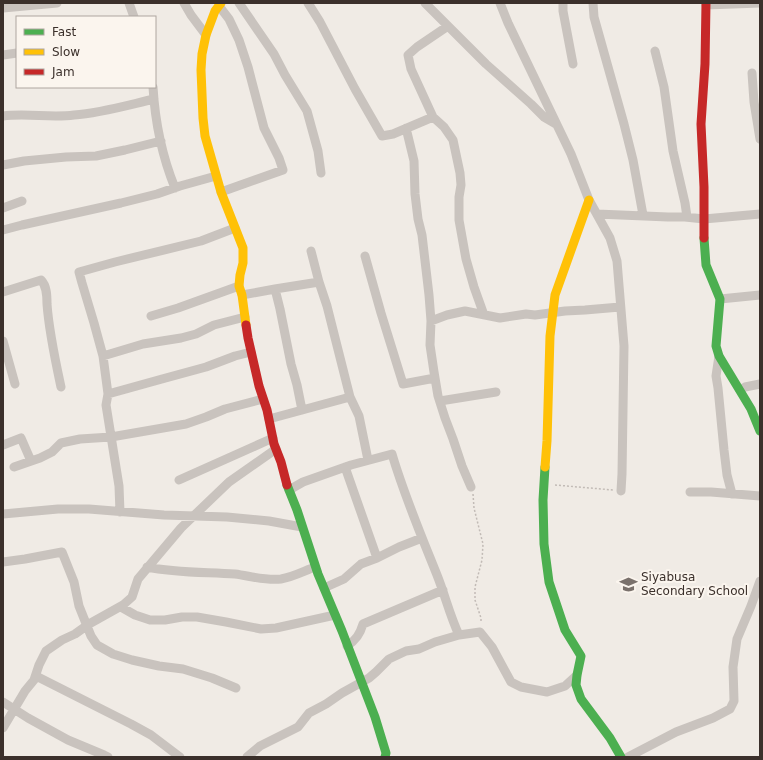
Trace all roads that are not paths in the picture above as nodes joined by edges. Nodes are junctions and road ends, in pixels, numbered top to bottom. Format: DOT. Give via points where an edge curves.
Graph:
graph roads {
  1 [pos="57,3"];
  2 [pos="129,3"];
  3 [pos="184,3"];
  4 [pos="239,3"];
  5 [pos="308,3"];
  6 [pos="425,3"];
  7 [pos="500,3"];
  8 [pos="563,3"];
  9 [pos="593,3"];
  10 [pos="760,3"];
  11 [pos="220,4"];
  12 [pos="706,4"];
  13 [pos="3,8"];
  14 [pos="134,16"];
  15 [pos="448,26"];
  16 [pos="206,35"];
  17 [pos="655,51"];
  18 [pos="16,53"];
  19 [pos="3,56"];
  20 [pos="573,64"];
  21 [pos="752,73"];
  22 [pos="153,88"];
  23 [pos="154,100"];
  24 [pos="3,116"];
  25 [pos="433,116"];
  26 [pos="556,124"];
  27 [pos="406,128"];
  28 [pos="760,139"];
  29 [pos="161,141"];
  30 [pos="3,166"];
  31 [pos="321,173"];
  32 [pos="216,176"];
  33 [pos="175,188"];
  34 [pos="221,192"];
  35 [pos="22,200"];
  36 [pos="589,200"];
  37 [pos="3,208"];
  38 [pos="597,214"];
  39 [pos="760,214"];
  40 [pos="643,216"];
  41 [pos="687,217"];
  42 [pos="704,218"];
  43 [pos="235,228"];
  44 [pos="3,230"];
  45 [pos="311,251"];
  46 [pos="365,256"];
  47 [pos="320,282"];
  48 [pos="275,289"];
  49 [pos="241,291"];
  50 [pos="3,292"];
  51 [pos="760,295"];
  52 [pos="720,299"];
  53 [pos="620,307"];
  54 [pos="553,313"];
  55 [pos="484,315"];
  56 [pos="151,316"];
  57 [pos="245,317"];
  58 [pos="430,321"];
  59 [pos="3,341"];
  60 [pos="251,352"];
  61 [pos="103,356"];
  62 [pos="719,356"];
  63 [pos="435,378"];
  64 [pos="15,384"];
  65 [pos="760,384"];
  66 [pos="62,387"];
  67 [pos="740,390"];
  68 [pos="496,392"];
  69 [pos="108,394"];
  70 [pos="350,397"];
  71 [pos="263,399"];
  72 [pos="440,402"];
  73 [pos="302,410"];
  74 [pos="269,418"];
  75 [pos="760,431"];
  76 [pos="111,437"];
  77 [pos="273,438"];
  78 [pos="3,445"];
  79 [pos="276,449"];
  80 [pos="368,460"];
  81 [pos="31,461"];
  82 [pos="14,467"];
  83 [pos="345,467"];
  84 [pos="179,480"];
  85 [pos="471,487"];
  86 [pos="289,490"];
  87 [pos="620,490"];
  88 [pos="690,492"];
  89 [pos="732,494"];
  90 [pos="760,496"];
  91 [pos="120,512"];
  92 [pos="3,514"];
  93 [pos="194,516"];
  94 [pos="302,527"];
  95 [pos="422,538"];
  96 [pos="377,558"];
  97 [pos="3,562"];
  98 [pos="147,567"];
  99 [pos="316,567"];
  100 [pos="760,581"];
  101 [pos="324,588"];
  102 [pos="443,590"];
  103 [pos="757,596"];
  104 [pos="120,607"];
  105 [pos="335,615"];
  106 [pos="87,626"];
  107 [pos="458,636"];
  108 [pos="347,646"];
  109 [pos="577,675"];
  110 [pos="36,676"];
  111 [pos="361,682"];
  112 [pos="236,688"];
  113 [pos="3,702"];
  114 [pos="14,708"];
  115 [pos="3,728"];
  116 [pos="108,757"];
  117 [pos="180,757"];
  118 [pos="247,757"];
  119 [pos="385,757"];
  120 [pos="621,757"];
  121 [pos="628,757"];
  1 -- 13 [label="street"];
  2 -- 14 [label="street"];
  3 -- 16 [label="street"];
  4 -- 31 [label="street" via="274,54 307,111"];
  5 -- 27 [label="street" via="382,136"];
  6 -- 15 [label="street"];
  7 -- 26 [label="street"];
  8 -- 20 [label="street"];
  9 -- 40 [label="street" via="594,16 633,160"];
  10 -- 12 [label="street"];
  11 -- 16 [label="street"];
  11 -- 34 [label="street" via="239,40 264,128 283,170"];
  12 -- 42 [label="street" via="701,124"];
  15 -- 25 [label="street" via="408,55 411,68"];
  15 -- 26 [label="street" via="544,117"];
  16 -- 32 [label="street" via="202,60 202,106 205,136"];
  17 -- 41 [label="street" via="664,87 673,151"];
  18 -- 19 [label="street"];
  21 -- 28 [label="street"];
  22 -- 23 [label="street"];
  23 -- 24 [label="street" via="74,116"];
  23 -- 29 [label="street"];
  25 -- 27 [label="street"];
  25 -- 55 [label="street" via="453,140 461,185 459,220 466,259"];
  26 -- 36 [label="street"];
  27 -- 58 [label="street" via="414,161 415,194 422,235"];
  29 -- 30 [label="street" via="96,156 24,161"];
  29 -- 33 [label="street"];
  32 -- 33 [label="street"];
  32 -- 34 [label="street"];
  33 -- 44 [label="street"];
  34 -- 43 [label="street"];
  35 -- 37 [label="street"];
  36 -- 38 [label="street"];
  36 -- 54 [label="street" via="555,295"];
  38 -- 40 [label="street"];
  38 -- 53 [label="street" via="610,238 617,261"];
  39 -- 42 [label="street"];
  40 -- 41 [label="street"];
  41 -- 42 [label="street"];
  42 -- 52 [label="street" via="706,265"];
  43 -- 49 [label="street" via="243,248"];
  43 -- 61 [label="street" via="201,241 79,272"];
  45 -- 47 [label="street"];
  46 -- 63 [label="street" via="403,384"];
  47 -- 48 [label="street"];
  47 -- 70 [label="street"];
  48 -- 49 [label="street"];
  48 -- 73 [label="street"];
  49 -- 56 [label="street"];
  49 -- 57 [label="street"];
  50 -- 66 [label="street" via="41,280 45,284 52,349"];
  51 -- 52 [label="street"];
  52 -- 62 [label="street" via="716,346"];
  53 -- 54 [label="street"];
  53 -- 87 [label="street" via="624,346"];
  54 -- 55 [label="street" via="500,318"];
  54 -- 109 [label="street" via="543,500 544,544 549,582 565,630 581,656"];
  55 -- 58 [label="street" via="465,311"];
  57 -- 60 [label="street"];
  57 -- 61 [label="street" via="214,325 196,334 143,344"];
  58 -- 63 [label="street" via="430,345"];
  59 -- 64 [label="street"];
  60 -- 69 [label="street"];
  60 -- 71 [label="street"];
  61 -- 69 [label="street"];
  62 -- 67 [label="street"];
  62 -- 89 [label="street" via="716,376 725,463"];
  63 -- 72 [label="street"];
  65 -- 67 [label="street"];
  67 -- 75 [label="street"];
  68 -- 72 [label="street"];
  69 -- 76 [label="street" via="106,405"];
  70 -- 73 [label="street"];
  70 -- 80 [label="street" via="359,416"];
  71 -- 74 [label="street"];
  71 -- 76 [label="street" via="186,424"];
  72 -- 85 [label="street"];
  73 -- 74 [label="street"];
  74 -- 77 [label="street"];
  76 -- 81 [label="street" via="61,443 52,452"];
  76 -- 91 [label="street" via="119,486"];
  77 -- 79 [label="street"];
  77 -- 84 [label="street"];
  78 -- 81 [label="street" via="21,438"];
  79 -- 86 [label="street"];
  79 -- 93 [label="street" via="229,482"];
  80 -- 83 [label="street"];
  80 -- 95 [label="street" via="392,454"];
  81 -- 82 [label="street"];
  83 -- 86 [label="street" via="303,482"];
  83 -- 96 [label="street"];
  86 -- 94 [label="street"];
  88 -- 89 [label="street"];
  89 -- 90 [label="street"];
  91 -- 92 [label="street" via="58,509"];
  91 -- 93 [label="street"];
  93 -- 94 [label="street" via="227,516"];
  93 -- 98 [label="street"];
  94 -- 99 [label="street"];
  95 -- 96 [label="street"];
  95 -- 102 [label="street"];
  96 -- 101 [label="street" via="361,564 344,579"];
  97 -- 106 [label="street" via="62,552"];
  98 -- 99 [label="street" via="281,579"];
  98 -- 104 [label="street" via="138,579 132,597"];
  99 -- 101 [label="street"];
  100 -- 103 [label="street"];
  101 -- 105 [label="street"];
  102 -- 107 [label="street"];
  102 -- 108 [label="street" via="363,624 355,640"];
  103 -- 121 [label="street" via="737,639 734,701 730,709 676,732"];
  104 -- 105 [label="street" via="150,620 196,617 261,629"];
  104 -- 106 [label="street"];
  105 -- 108 [label="street"];
  106 -- 110 [label="street" via="46,651"];
  106 -- 112 [label="street" via="97,645 113,654 159,666 183,669"];
  107 -- 109 [label="street" via="480,632 492,647 511,682 521,687 547,692 565,686"];
  107 -- 111 [label="street" via="406,651 389,659"];
  108 -- 111 [label="street"];
  109 -- 120 [label="street" via="576,685 581,698"];
  110 -- 114 [label="street"];
  110 -- 117 [label="street" via="131,724"];
  111 -- 118 [label="street" via="309,713 298,727 260,746"];
  111 -- 119 [label="street" via="375,717"];
  113 -- 114 [label="street"];
  114 -- 115 [label="street"];
  114 -- 116 [label="street" via="68,740"];
}
